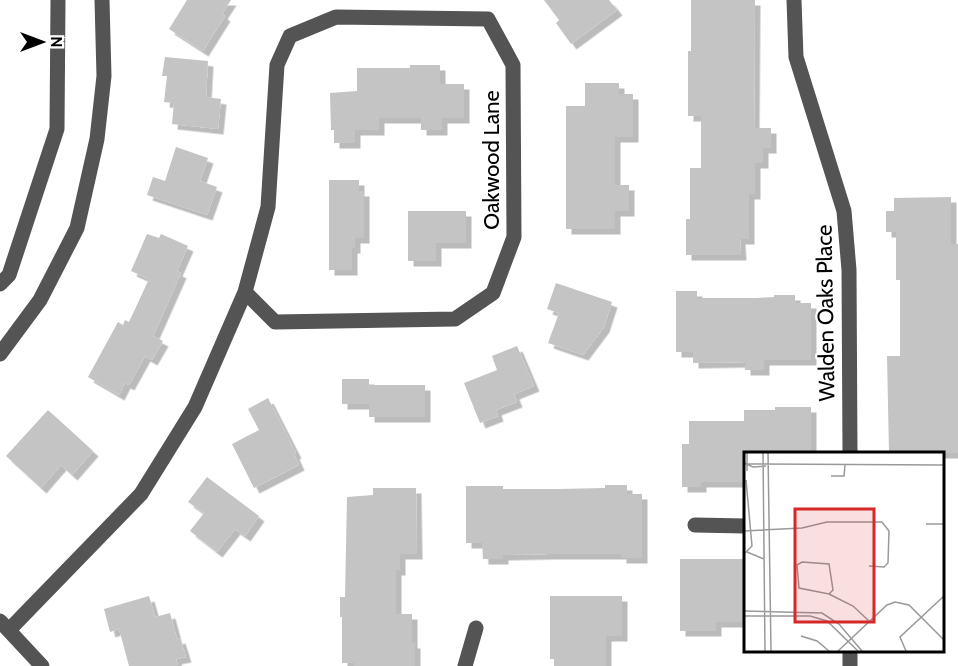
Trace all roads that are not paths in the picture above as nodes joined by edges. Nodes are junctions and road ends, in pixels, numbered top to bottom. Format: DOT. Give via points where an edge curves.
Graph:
graph roads {
  1 [pos="58,0"];
  2 [pos="102,0"];
  3 [pos="794,0"];
  4 [pos="0,285"];
  5 [pos="245,292"];
  6 [pos="0,354"];
  7 [pos="850,452"];
  8 [pos="695,525"];
  9 [pos="744,526"];
  10 [pos="4,626"];
  11 [pos="476,628"];
  12 [pos="42,666"];
  13 [pos="465,666"];
  1 -- 4 [label="street" via="57,129 9,275"];
  2 -- 6 [label="street" via="104,76 97,139 78,228 40,300"];
  3 -- 7 [label="street, Walden Oaks Place" via="796,57 844,211 849,270"];
  5 -- 5 [label="street, Oakwood Lane" via="268,207 276,65 290,36 336,17 488,19 513,65 514,237 494,293 455,319 275,322"];
  5 -- 10 [label="street" via="195,406 141,494"];
  8 -- 9 [label="street"];
  10 -- 12 [label="street"];
  11 -- 13 [label="street"];
}
